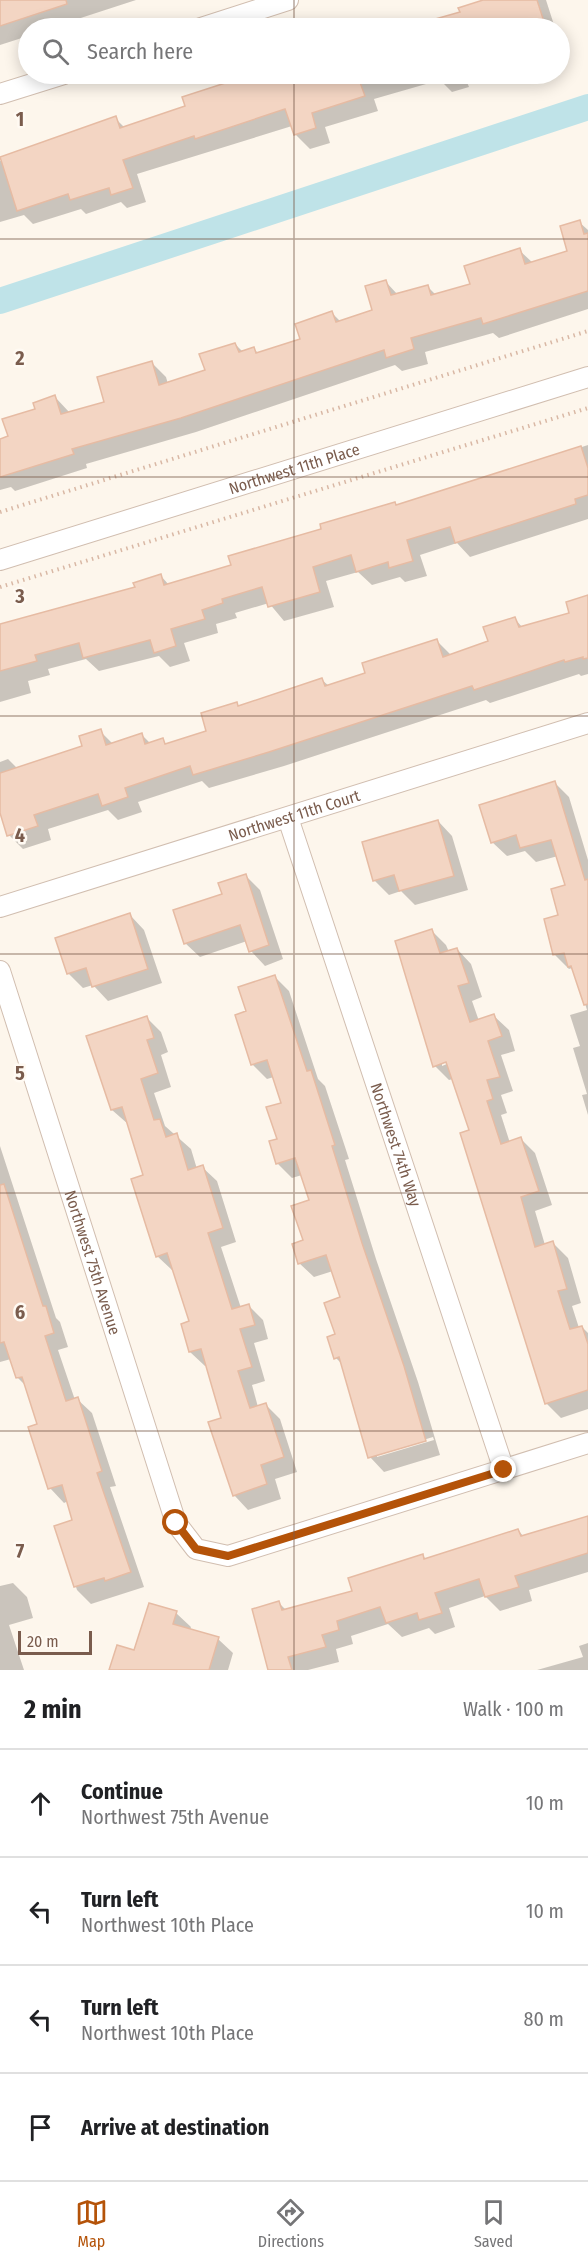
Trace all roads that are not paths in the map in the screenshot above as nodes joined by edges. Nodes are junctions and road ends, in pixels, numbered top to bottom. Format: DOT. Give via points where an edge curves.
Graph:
graph roads {
  1 [pos="288,0"];
  2 [pos="232,18"];
  3 [pos="32,84"];
  4 [pos="0,94"];
  5 [pos="588,377"];
  6 [pos="0,560"];
  7 [pos="588,723"];
  8 [pos="288,818"];
  9 [pos="0,907"];
  10 [pos="0,971"];
  11 [pos="588,1443"];
  12 [pos="504,1470"];
  1 -- 2 [label="street"];
  3 -- 4 [label="street"];
  5 -- 6 [label="street, Northwest 11th Place"];
  7 -- 8 [label="street, Northwest 11th Court"];
  8 -- 9 [label="street, Northwest 11th Court"];
  8 -- 12 [label="street, Northwest 74th Way"];
  10 -- 12 [label="street, Northwest 75th Avenue" via="176,1523 196,1549 228,1556"];
  11 -- 12 [label="street"];
}
